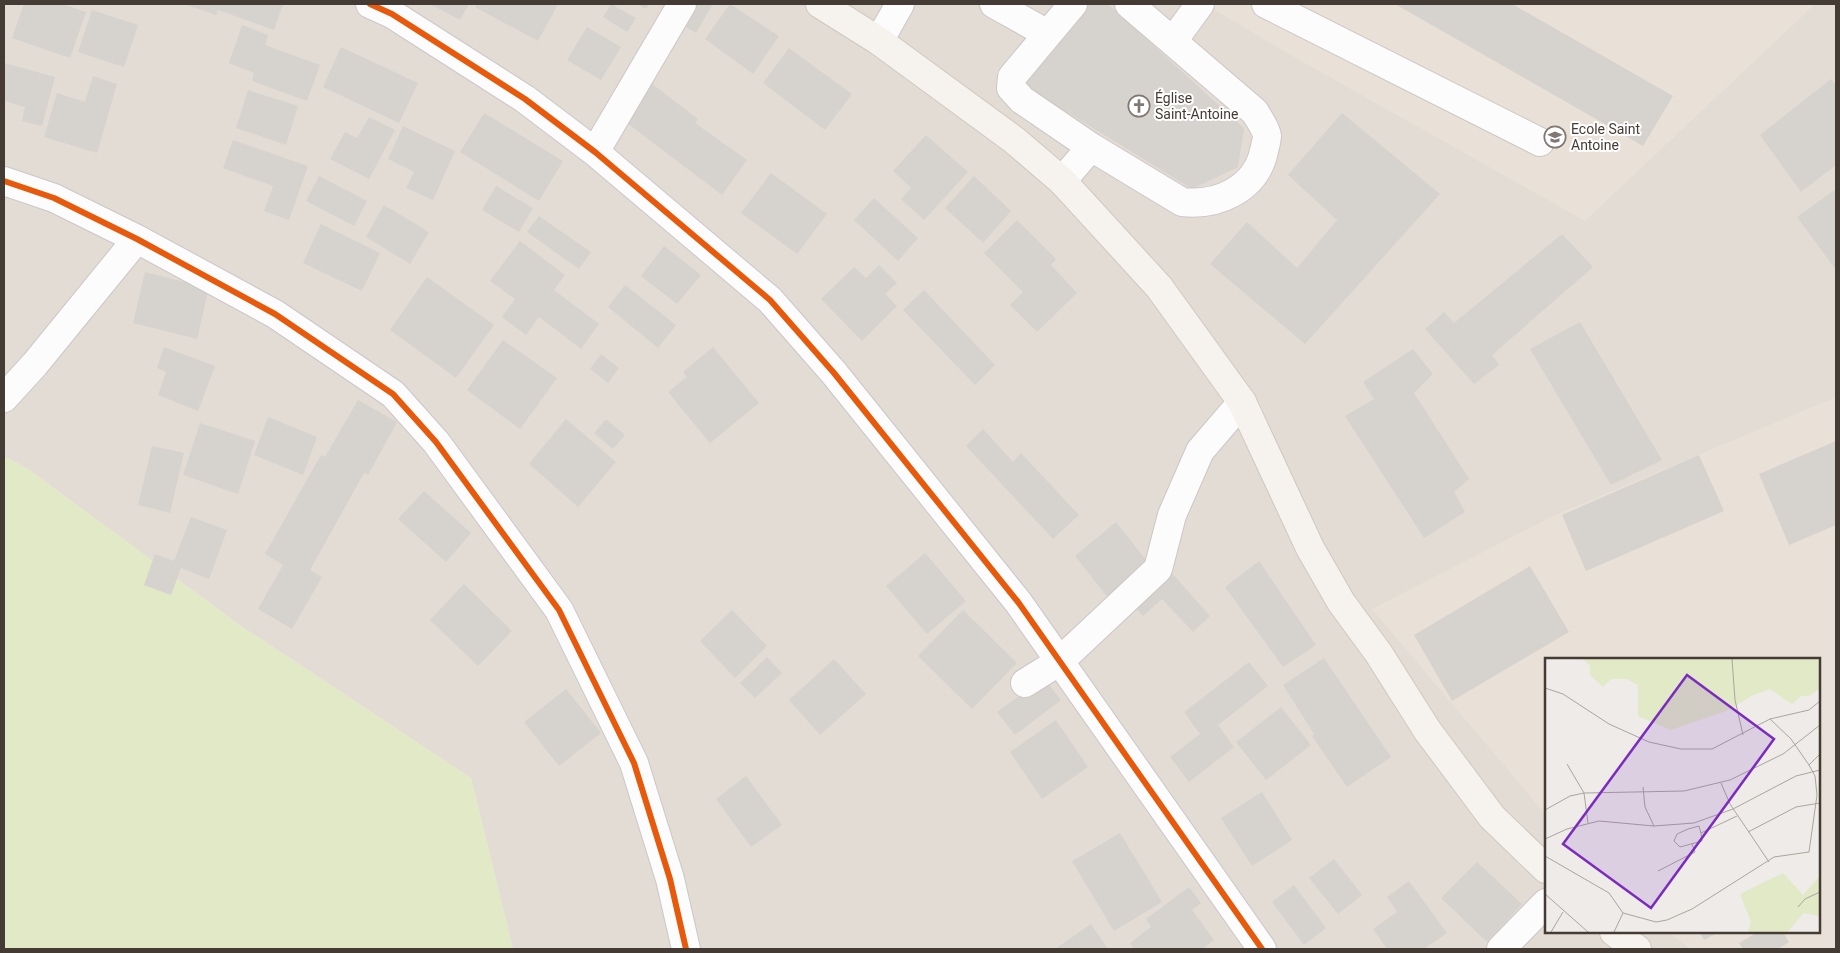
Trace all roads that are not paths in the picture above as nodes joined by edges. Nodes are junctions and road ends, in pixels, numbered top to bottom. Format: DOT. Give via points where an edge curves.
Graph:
graph roads {
  1 [pos="370,4"];
  2 [pos="682,4"];
  3 [pos="820,4"];
  4 [pos="900,4"];
  5 [pos="994,4"];
  6 [pos="1072,4"];
  7 [pos="1129,4"];
  8 [pos="1200,4"];
  9 [pos="1266,4"];
  10 [pos="1048,34"];
  11 [pos="880,41"];
  12 [pos="1173,41"];
  13 [pos="1540,142"];
  14 [pos="1091,147"];
  15 [pos="595,152"];
  16 [pos="4,181"];
  17 [pos="1062,182"];
  18 [pos="137,239"];
  19 [pos="4,398"];
  20 [pos="1242,402"];
  21 [pos="1060,661"];
  22 [pos="1025,682"];
  23 [pos="1545,868"];
  24 [pos="1545,904"];
  25 [pos="1615,933"];
  26 [pos="686,949"];
  27 [pos="1262,949"];
  28 [pos="1501,949"];
  29 [pos="1637,949"];
  1 -- 15 [label="street" via="392,14 525,99"];
  2 -- 15 [label="street"];
  3 -- 11 [label="main road"];
  4 -- 11 [label="street"];
  5 -- 10 [label="street"];
  6 -- 10 [label="street"];
  7 -- 12 [label="street"];
  8 -- 12 [label="street"];
  9 -- 13 [label="street"];
  10 -- 14 [label="street" via="1012,76 1011,88 1022,100"];
  11 -- 17 [label="main road" via="977,110"];
  12 -- 14 [label="street" via="1255,112 1267,135 1262,163 1248,184 1219,200 1200,204 1182,202"];
  14 -- 17 [label="street"];
  15 -- 21 [label="street" via="770,300 834,373 1018,602"];
  16 -- 18 [label="street" via="54,198"];
  17 -- 20 [label="main road" via="1159,286"];
  18 -- 19 [label="street" via="36,364"];
  18 -- 26 [label="street" via="275,314 393,394 436,442 559,610 634,763 670,879"];
  20 -- 21 [label="street" via="1200,451 1172,515 1158,569"];
  20 -- 23 [label="main road" via="1310,548 1341,602 1379,654 1427,730 1492,817"];
  21 -- 22 [label="street"];
  21 -- 27 [label="street"];
  24 -- 28 [label="street"];
  25 -- 29 [label="main road"];
}
